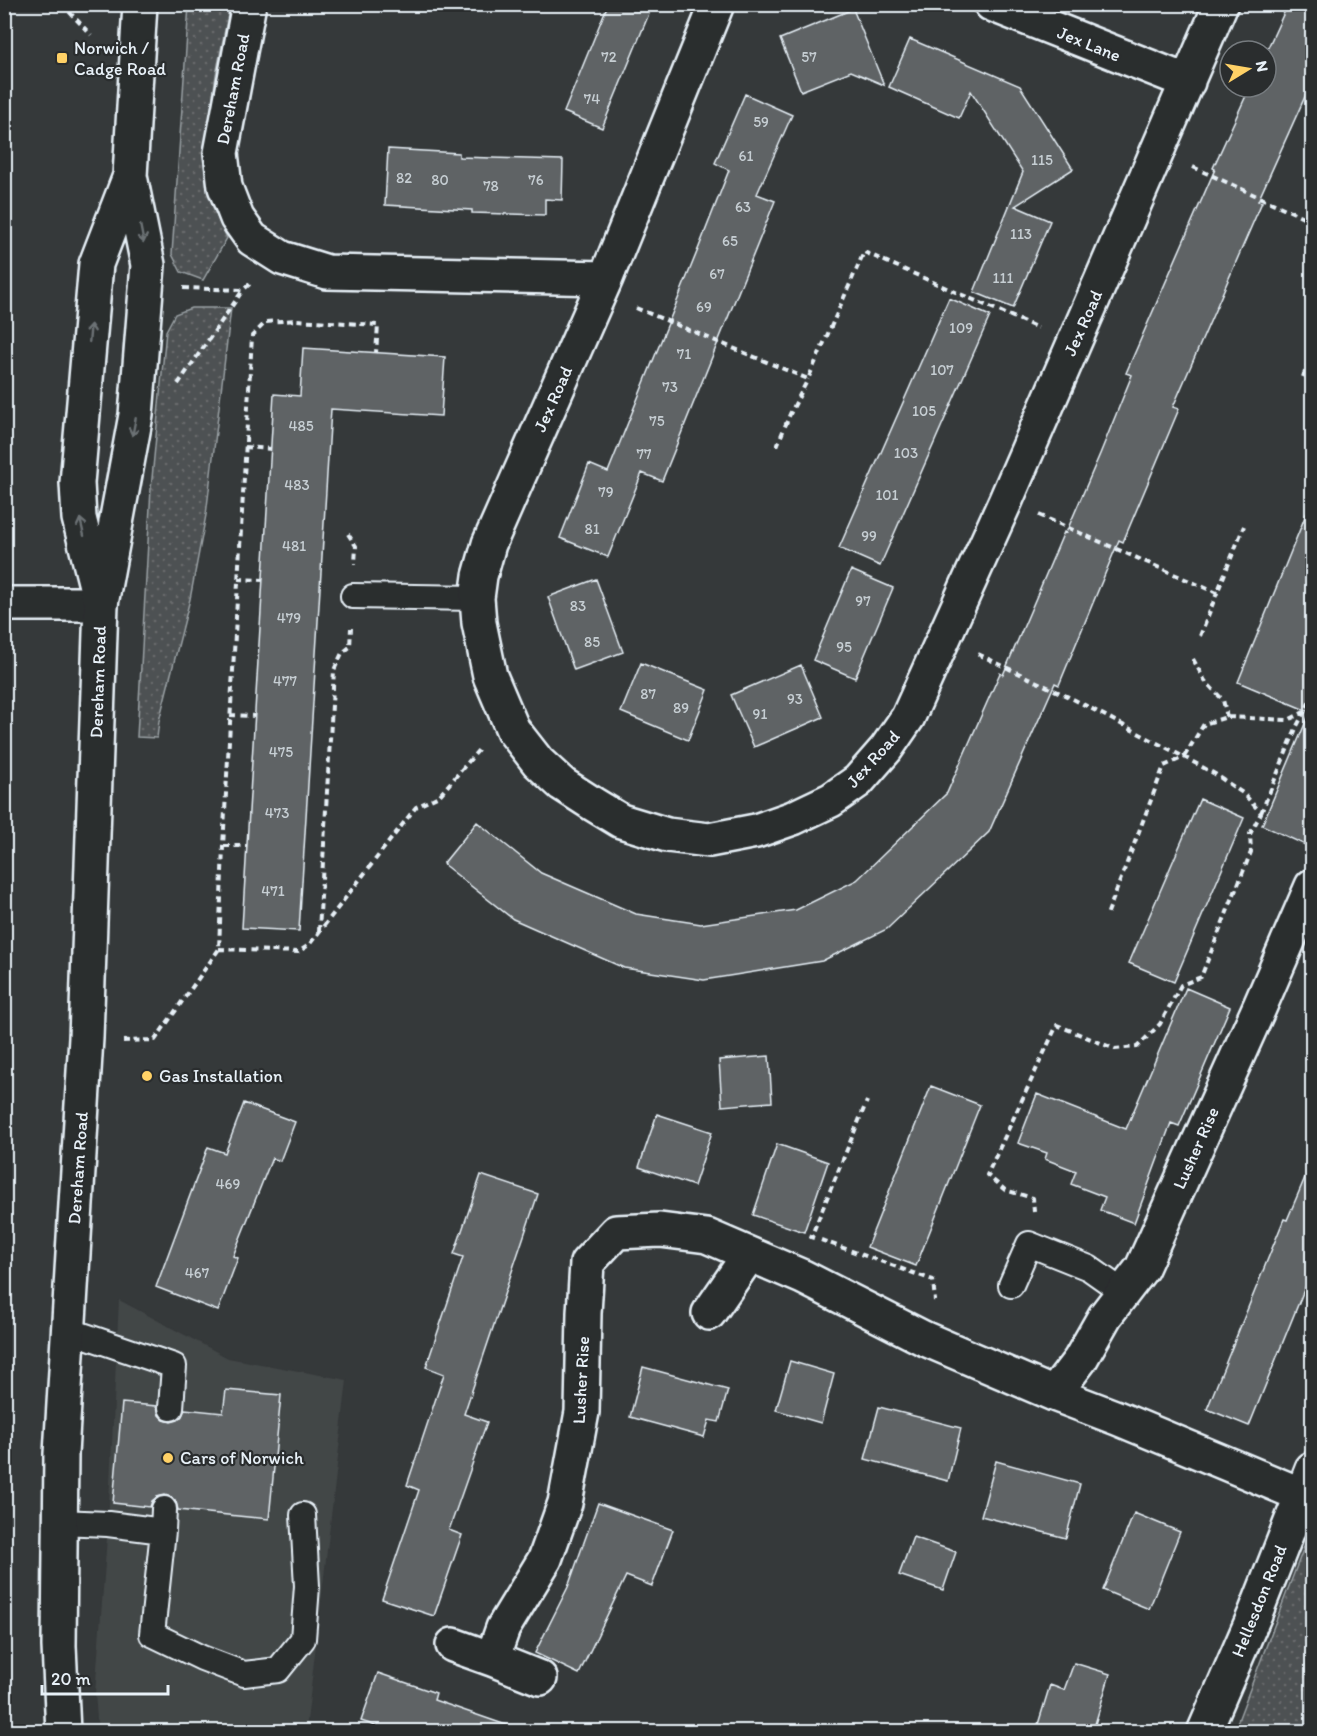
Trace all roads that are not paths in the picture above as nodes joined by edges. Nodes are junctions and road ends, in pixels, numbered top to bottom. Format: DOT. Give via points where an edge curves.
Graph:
graph roads {
  1 [pos="140,4"];
  2 [pos="249,4"];
  3 [pos="717,4"];
  4 [pos="991,4"];
  5 [pos="1221,4"];
  6 [pos="1188,82"];
  7 [pos="130,177"];
  8 [pos="603,286"];
  9 [pos="353,596"];
  10 [pos="477,597"];
  11 [pos="4,604"];
  12 [pos="101,604"];
  13 [pos="1312,886"];
  14 [pos="749,1255"];
  15 [pos="1011,1285"];
  16 [pos="1124,1292"];
  17 [pos="716,1314"];
  18 [pos="68,1330"];
  19 [pos="1054,1394"];
  20 [pos="171,1408"];
  21 [pos="1307,1482"];
  22 [pos="303,1515"];
  23 [pos="59,1522"];
  24 [pos="453,1645"];
  25 [pos="492,1659"];
  26 [pos="540,1678"];
  27 [pos="63,1731"];
  28 [pos="1204,1731"];
  1 -- 7 [label="main road, Dereham Road"];
  2 -- 8 [label="main road, Dereham Road" via="221,153 225,187 237,218 252,238 282,258 327,272"];
  3 -- 8 [label="main road, Jex Road"];
  4 -- 6 [label="main road, Jex Lane"];
  5 -- 6 [label="main road, Jex Road"];
  6 -- 10 [label="main road, Jex Road" via="908,717 858,781 831,800 793,818 756,831 709,840 668,835 621,821 562,784 513,730 490,676"];
  7 -- 12 [label="main road, Dereham Road, one-way" via="148,265 147,288 136,415"];
  12 -- 7 [label="main road, Dereham Road, one-way" via="79,519 77,483 96,264"];
  8 -- 10 [label="main road, Jex Road" via="489,544"];
  9 -- 10 [label="lane"];
  11 -- 12 [label="main road"];
  12 -- 18 [label="main road, Dereham Road" via="86,1038"];
  13 -- 16 [label="main road, Lusher Rise" via="1142,1268"];
  14 -- 17 [label="main road"];
  14 -- 19 [label="main road, Lusher Rise" via="803,1277 923,1338"];
  14 -- 25 [label="main road, Lusher Rise" via="707,1236 660,1230 616,1232 587,1263 582,1412 565,1503 545,1559 503,1628"];
  15 -- 16 [label="lane" via="1029,1244 1089,1268"];
  16 -- 19 [label="main road, Lusher Rise"];
  18 -- 20 [label="lane" via="174,1366"];
  18 -- 23 [label="main road, Dereham Road"];
  19 -- 21 [label="main road, Lusher Rise"];
  21 -- 28 [label="main road, Hellesdon Road"];
  22 -- 23 [label="lane" via="307,1586 303,1639 278,1670 244,1674 152,1634 164,1520"];
  23 -- 27 [label="main road, Dereham Road"];
  24 -- 25 [label="main road"];
  25 -- 26 [label="main road"];
}
